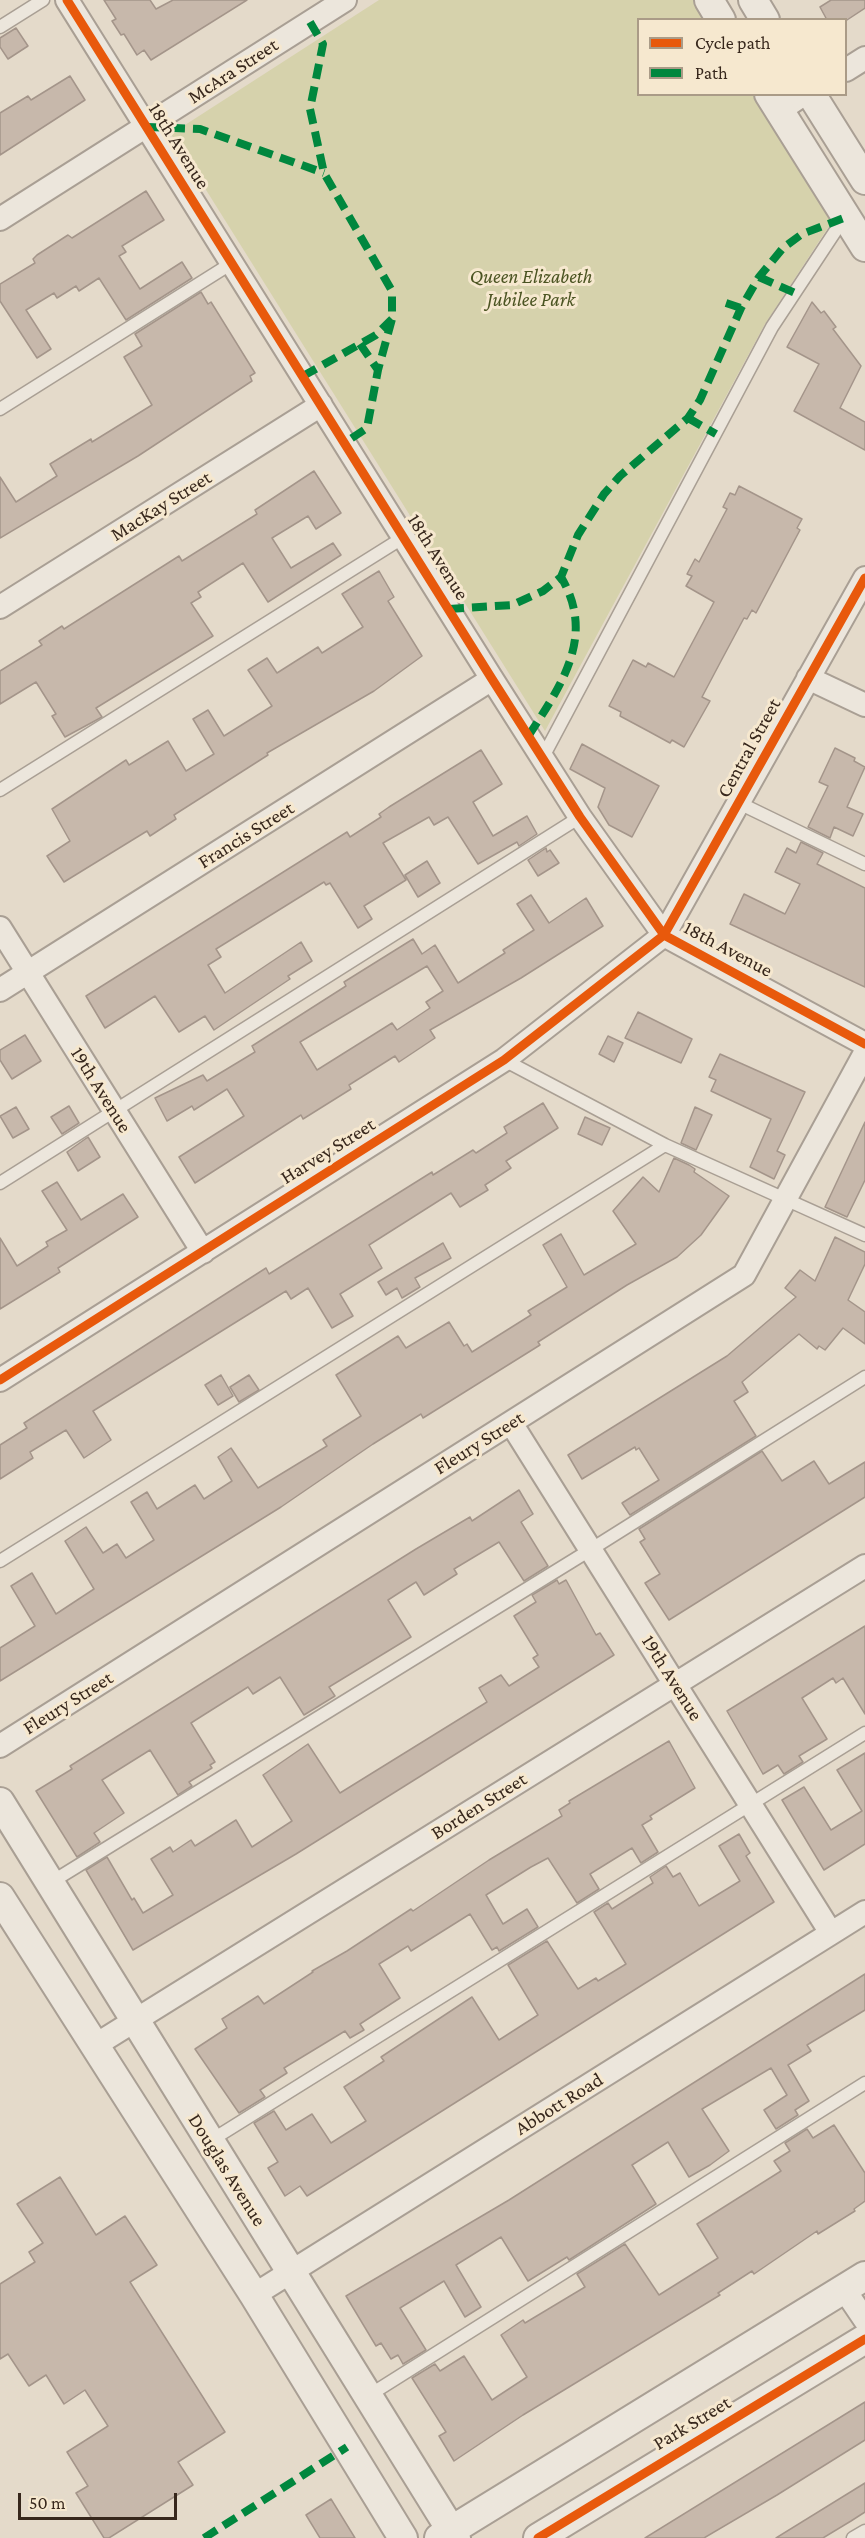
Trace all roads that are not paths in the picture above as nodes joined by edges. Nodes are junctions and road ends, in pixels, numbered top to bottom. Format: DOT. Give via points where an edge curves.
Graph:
graph roads {
  1 [pos="43,0"];
  2 [pos="67,0"];
  3 [pos="345,0"];
  4 [pos="709,0"];
  5 [pos="753,0"];
  6 [pos="721,18"];
  7 [pos="764,18"];
  8 [pos="0,27"];
  9 [pos="865,58"];
  10 [pos="847,69"];
  11 [pos="797,96"];
  12 [pos="812,96"];
  13 [pos="774,103"];
  14 [pos="147,128"];
  15 [pos="865,180"];
  16 [pos="844,218"];
  17 [pos="0,219"];
  18 [pos="865,247"];
  19 [pos="232,263"];
  20 [pos="321,405"];
  21 [pos="0,410"];
  22 [pos="404,537"];
  23 [pos="865,578"];
  24 [pos="0,607"];
  25 [pos="808,678"];
  26 [pos="492,679"];
  27 [pos="865,705"];
  28 [pos="543,758"];
  29 [pos="0,790"];
  30 [pos="739,803"];
  31 [pos="580,817"];
  32 [pos="865,864"];
  33 [pos="0,928"];
  34 [pos="664,935"];
  35 [pos="28,973"];
  36 [pos="0,990"];
  37 [pos="865,1044"];
  38 [pos="865,1053"];
  39 [pos="504,1060"];
  40 [pos="114,1110"];
  41 [pos="665,1145"];
  42 [pos="0,1183"];
  43 [pos="784,1198"];
  44 [pos="865,1235"];
  45 [pos="203,1252"];
  46 [pos="865,1377"];
  47 [pos="0,1380"];
  48 [pos="511,1423"];
  49 [pos="590,1550"];
  50 [pos="0,1561"];
  51 [pos="865,1566"];
  52 [pos="676,1684"];
  53 [pos="865,1733"];
  54 [pos="0,1746"];
  55 [pos="0,1802"];
  56 [pos="752,1806"];
  57 [pos="50,1883"];
  58 [pos="0,1897"];
  59 [pos="865,1912"];
  60 [pos="831,1933"];
  61 [pos="135,2020"];
  62 [pos="94,2046"];
  63 [pos="865,2083"];
  64 [pos="210,2141"];
  65 [pos="290,2272"];
  66 [pos="854,2282"];
  67 [pos="254,2295"];
  68 [pos="865,2320"];
  69 [pos="865,2339"];
  70 [pos="366,2397"];
  71 [pos="865,2531"];
  72 [pos="449,2535"];
  73 [pos="404,2538"];
  74 [pos="538,2538"];
  75 [pos="853,2538"];
  1 -- 8 [label="lane"];
  2 -- 14 [label="street, 18th Avenue"];
  3 -- 14 [label="street, McAra Street"];
  4 -- 6 [label="street"];
  5 -- 7 [label="street"];
  9 -- 10 [label="street"];
  11 -- 13 [label="street"];
  12 -- 15 [label="street"];
  13 -- 16 [label="street"];
  14 -- 17 [label="street, McAra Street"];
  14 -- 19 [label="street, 18th Avenue"];
  16 -- 18 [label="street"];
  16 -- 28 [label="lane" via="772,327"];
  19 -- 20 [label="street, 18th Avenue"];
  19 -- 21 [label="lane"];
  20 -- 22 [label="street, 18th Avenue"];
  20 -- 24 [label="street, MacKay Street"];
  22 -- 26 [label="street, 18th Avenue"];
  22 -- 29 [label="lane"];
  23 -- 25 [label="street, Central Street"];
  25 -- 27 [label="street"];
  25 -- 30 [label="street, Central Street"];
  26 -- 28 [label="street, 18th Avenue"];
  26 -- 35 [label="street, Francis Street"];
  28 -- 31 [label="street, 18th Avenue"];
  30 -- 32 [label="lane"];
  30 -- 34 [label="street, Central Street"];
  31 -- 34 [label="street, 18th Avenue"];
  31 -- 40 [label="lane"];
  33 -- 35 [label="street, 19th Avenue"];
  34 -- 37 [label="street, 18th Avenue"];
  34 -- 39 [label="street, Harvey Street"];
  35 -- 36 [label="street, Francis Street"];
  35 -- 40 [label="street, 19th Avenue"];
  38 -- 43 [label="street, Fleury Street"];
  39 -- 41 [label="lane"];
  39 -- 45 [label="street, Harvey Street"];
  40 -- 42 [label="lane"];
  40 -- 45 [label="street, 19th Avenue"];
  41 -- 43 [label="lane"];
  41 -- 50 [label="lane"];
  43 -- 44 [label="lane"];
  43 -- 48 [label="street, Fleury Street" via="744,1275"];
  45 -- 47 [label="street, Harvey Street"];
  46 -- 49 [label="lane"];
  48 -- 49 [label="street, 19th Avenue"];
  48 -- 54 [label="street, Fleury Street"];
  49 -- 52 [label="street, 19th Avenue"];
  49 -- 57 [label="lane"];
  51 -- 52 [label="street, Borden Street"];
  52 -- 56 [label="street, 19th Avenue"];
  52 -- 61 [label="street, Borden Street"];
  53 -- 56 [label="lane"];
  55 -- 57 [label="street, Douglas Avenue"];
  56 -- 60 [label="street, 19th Avenue"];
  56 -- 64 [label="lane"];
  57 -- 61 [label="street, Douglas Avenue"];
  58 -- 62 [label="street"];
  59 -- 60 [label="street, Abbott Road"];
  60 -- 65 [label="street, Abbott Road"];
  61 -- 62 [label="street, Borden Street"];
  61 -- 64 [label="street, Douglas Avenue"];
  62 -- 67 [label="street"];
  63 -- 70 [label="lane"];
  64 -- 65 [label="street, Douglas Avenue"];
  65 -- 67 [label="street, Abbott Road"];
  65 -- 70 [label="street, Douglas Avenue"];
  66 -- 68 [label="street"];
  66 -- 72 [label="street, Park Street"];
  67 -- 73 [label="street"];
  69 -- 74 [label="street, Park Street"];
  70 -- 72 [label="street, Douglas Avenue"];
  71 -- 75 [label="lane"];
}
